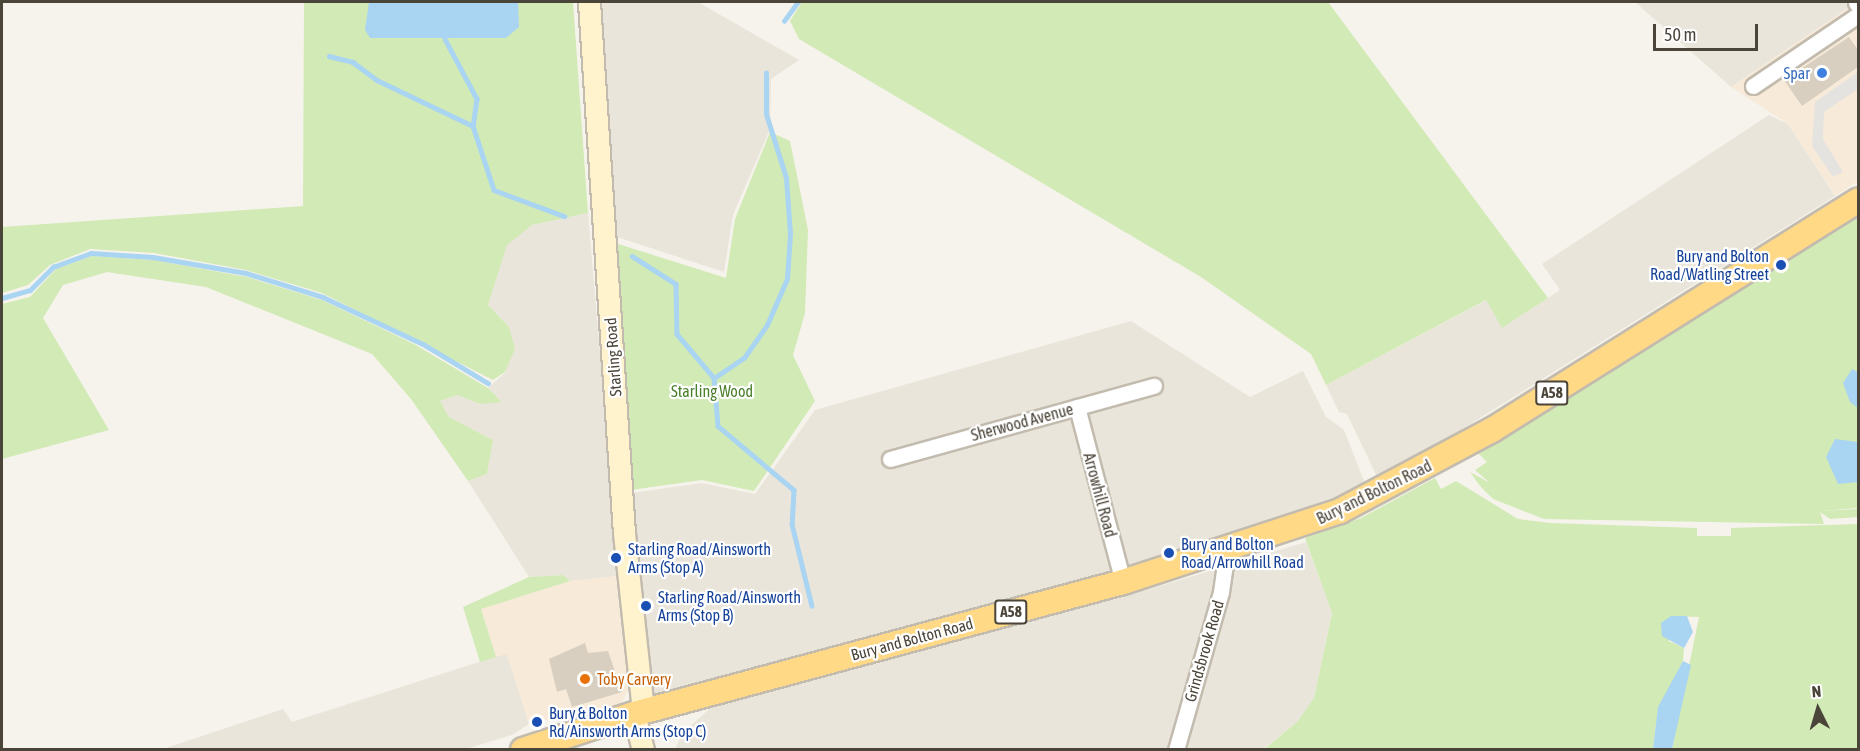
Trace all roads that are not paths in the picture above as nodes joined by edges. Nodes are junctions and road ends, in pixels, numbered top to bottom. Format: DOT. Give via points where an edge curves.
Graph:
graph roads {
  1 [pos="589,2"];
  2 [pos="1858,15"];
  3 [pos="1753,86"];
  4 [pos="1858,200"];
  5 [pos="1154,386"];
  6 [pos="1077,407"];
  7 [pos="890,459"];
  8 [pos="1227,550"];
  9 [pos="1123,582"];
  10 [pos="639,713"];
  11 [pos="523,750"];
  12 [pos="643,750"];
  13 [pos="1176,750"];
  1 -- 10 [label="main road, Starling Road"];
  2 -- 3 [label="street"];
  4 -- 8 [label="highway, Bury and Bolton Road / A58" via="1458,450 1340,511"];
  5 -- 6 [label="street, Sherwood Avenue"];
  6 -- 7 [label="street, Sherwood Avenue"];
  6 -- 9 [label="street, Arrowhill Road"];
  8 -- 9 [label="highway, Bury and Bolton Road / A58"];
  8 -- 13 [label="street, Grindsbrook Road" via="1221,592"];
  9 -- 10 [label="highway, Bury and Bolton Road / A58"];
  10 -- 11 [label="highway, Bury and Bolton Road / A58"];
  10 -- 12 [label="main road, Starling Road"];
}
